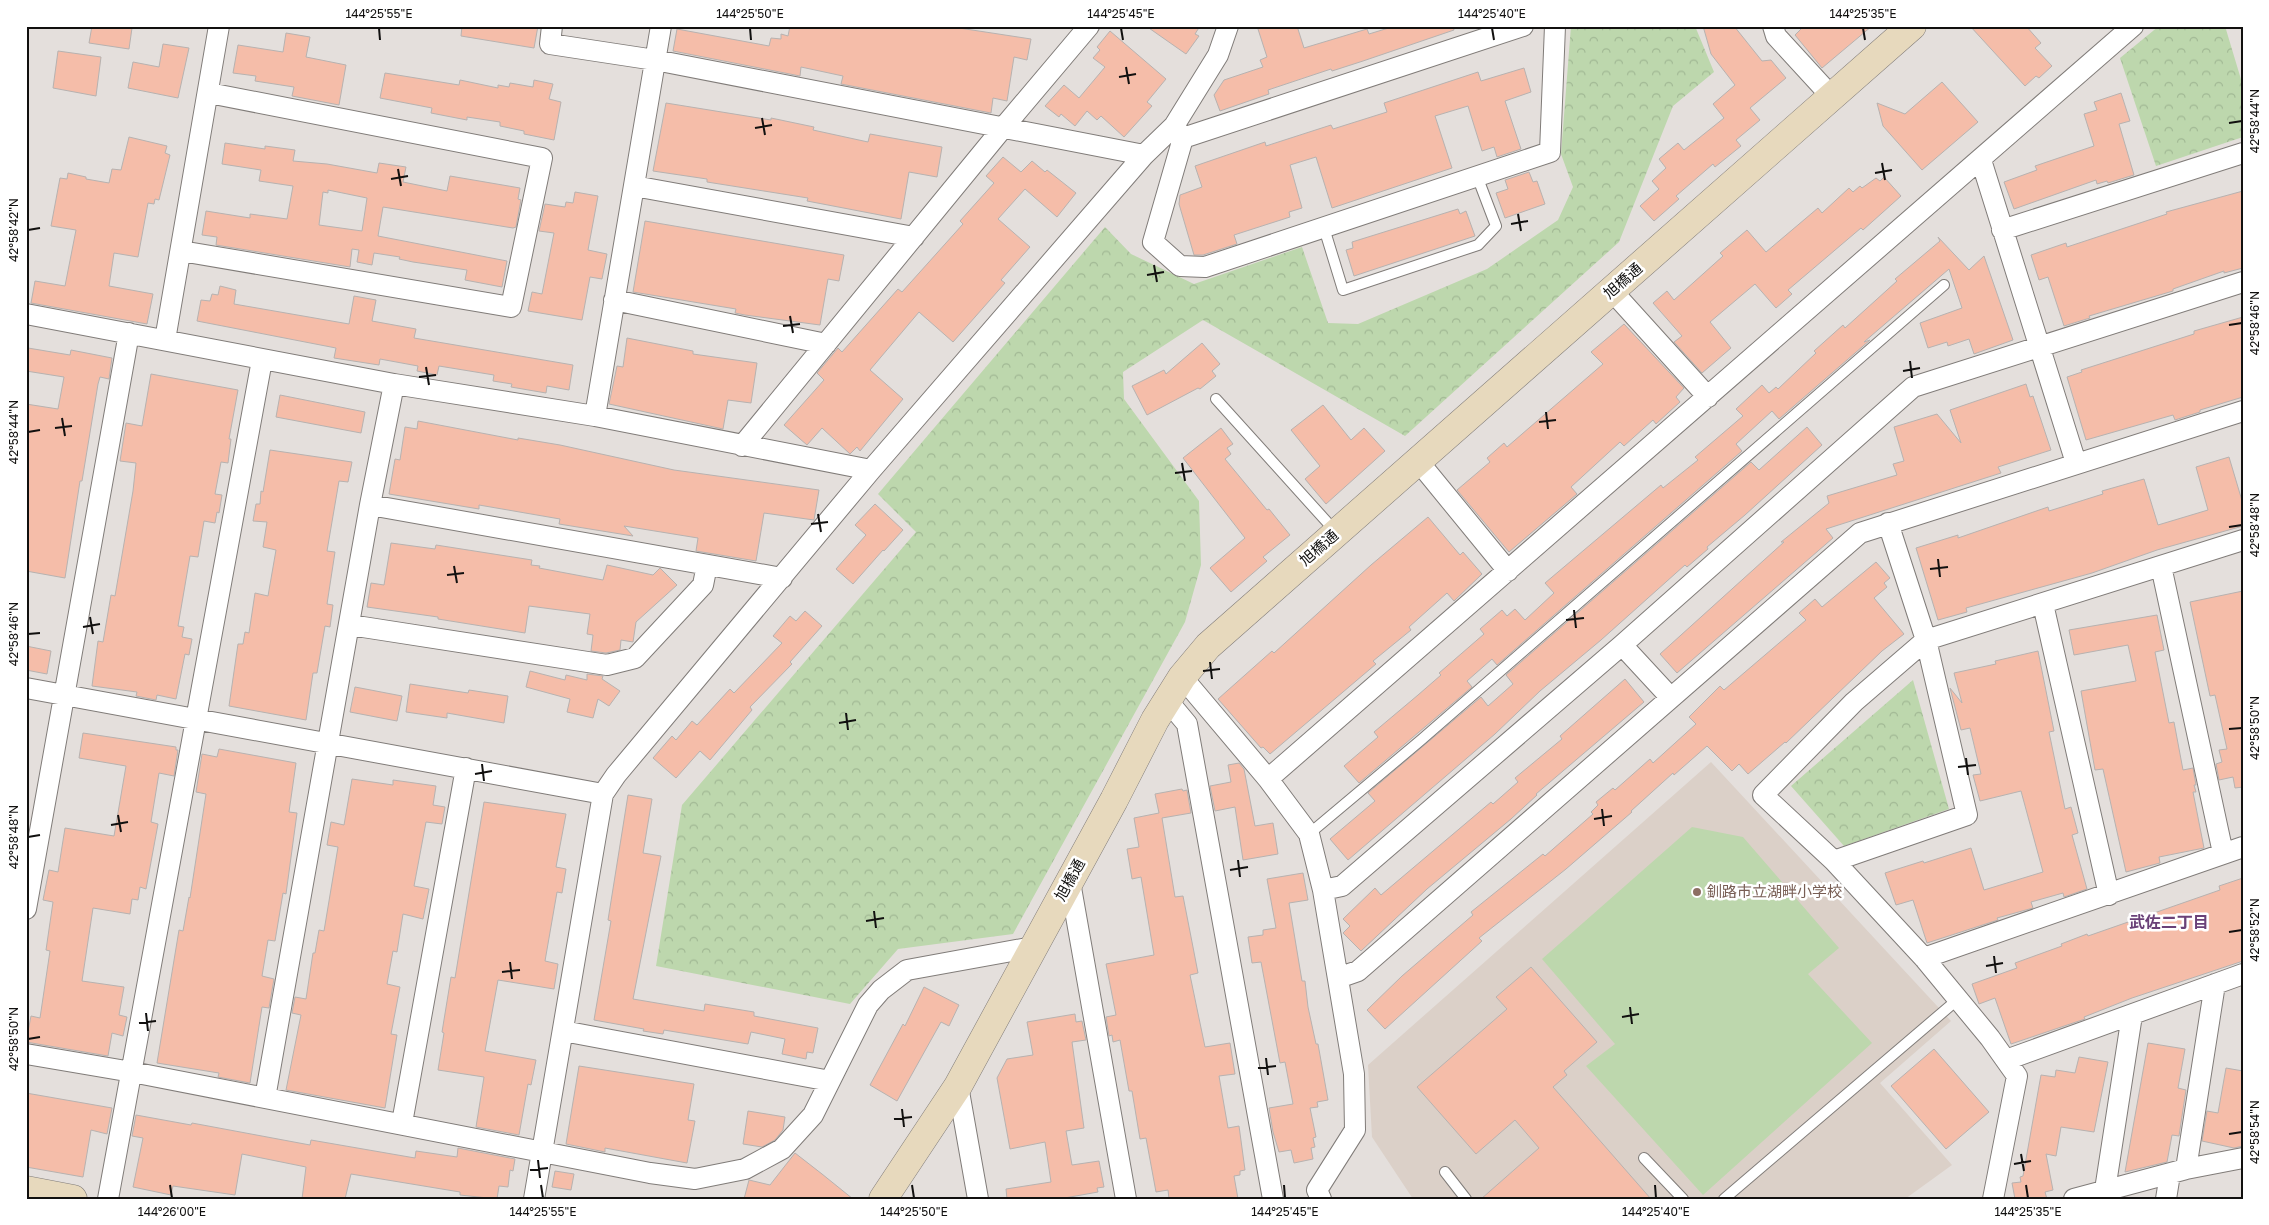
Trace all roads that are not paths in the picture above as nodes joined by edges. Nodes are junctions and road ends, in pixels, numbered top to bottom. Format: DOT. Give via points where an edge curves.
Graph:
graph roads {
  1 [pos="219,26"];
  2 [pos="552,26"];
  3 [pos="661,26"];
  4 [pos="1228,26"];
  5 [pos="1522,26"];
  6 [pos="1555,26"];
  7 [pos="1773,26"];
  8 [pos="2133,26"];
  9 [pos="1082,27"];
  10 [pos="1907,28"];
  11 [pos="655,60"];
  12 [pos="209,93"];
  13 [pos="1832,97"];
  14 [pos="1002,129"];
  15 [pos="1178,132"];
  16 [pos="2243,153"];
  17 [pos="1144,155"];
  18 [pos="1981,160"];
  19 [pos="1477,176"];
  20 [pos="634,186"];
  21 [pos="1324,228"];
  22 [pos="2002,230"];
  23 [pos="914,237"];
  24 [pos="180,251"];
  25 [pos="2243,282"];
  26 [pos="1944,285"];
  27 [pos="1612,291"];
  28 [pos="614,300"];
  29 [pos="26,314"];
  30 [pos="129,333"];
  31 [pos="165,340"];
  32 [pos="826,344"];
  33 [pos="2039,346"];
  34 [pos="262,360"];
  35 [pos="394,384"];
  36 [pos="1708,397"];
  37 [pos="1216,399"];
  38 [pos="2243,411"];
  39 [pos="595,416"];
  40 [pos="742,446"];
  41 [pos="1418,461"];
  42 [pos="2076,464"];
  43 [pos="870,470"];
  44 [pos="370,505"];
  45 [pos="1888,523"];
  46 [pos="1337,532"];
  47 [pos="2243,540"];
  48 [pos="707,564"];
  49 [pos="2161,566"];
  50 [pos="1508,571"];
  51 [pos="782,578"];
  52 [pos="2043,604"];
  53 [pos="350,625"];
  54 [pos="1926,640"];
  55 [pos="1622,645"];
  56 [pos="1182,677"];
  57 [pos="26,688"];
  58 [pos="64,695"];
  59 [pos="1671,698"];
  60 [pos="1167,700"];
  61 [pos="197,719"];
  62 [pos="328,743"];
  63 [pos="466,768"];
  64 [pos="1268,779"];
  65 [pos="603,794"];
  66 [pos="1309,834"];
  67 [pos="2243,847"];
  68 [pos="2223,853"];
  69 [pos="1834,862"];
  70 [pos="1070,882"];
  71 [pos="1324,890"];
  72 [pos="2109,894"];
  73 [pos="26,909"];
  74 [pos="1033,947"];
  75 [pos="1924,958"];
  76 [pos="2243,974"];
  77 [pos="1338,978"];
  78 [pos="2215,984"];
  79 [pos="1957,1000"];
  80 [pos="2132,1015"];
  81 [pos="563,1031"];
  82 [pos="26,1054"];
  83 [pos="2006,1060"];
  84 [pos="132,1072"];
  85 [pos="830,1081"];
  86 [pos="958,1086"];
  87 [pos="265,1098"];
  88 [pos="402,1124"];
  89 [pos="543,1151"];
  90 [pos="1644,1158"];
  91 [pos="2243,1158"];
  92 [pos="1445,1172"];
  93 [pos="2178,1172"];
  94 [pos="26,1190"];
  95 [pos="2105,1190"];
  96 [pos="74,1199"];
  97 [pos="108,1199"];
  98 [pos="534,1199"];
  99 [pos="883,1199"];
  100 [pos="978,1199"];
  101 [pos="1126,1199"];
  102 [pos="1273,1199"];
  103 [pos="1321,1199"];
  104 [pos="1466,1199"];
  105 [pos="1683,1199"];
  106 [pos="1724,1199"];
  107 [pos="1992,1199"];
  108 [pos="2074,1199"];
  109 [pos="2166,1199"];
  1 -- 12 [label="street"];
  2 -- 11 [label="street" via="550,44"];
  3 -- 11 [label="street"];
  4 -- 15 [label="street" via="1218,55"];
  5 -- 15 [label="street"];
  6 -- 19 [label="street" via="1550,152"];
  7 -- 13 [label="street" via="1776,36"];
  8 -- 18 [label="street"];
  9 -- 14 [label="street"];
  10 -- 13 [label="street, 旭橋通"];
  11 -- 14 [label="street"];
  11 -- 20 [label="street"];
  12 -- 24 [label="street"];
  12 -- 24 [label="street" via="542,158 511,308"];
  13 -- 27 [label="street, 旭橋通"];
  14 -- 17 [label="street"];
  14 -- 23 [label="street"];
  15 -- 17 [label="street"];
  15 -- 21 [label="street" via="1153,242 1180,266 1205,268"];
  16 -- 22 [label="street"];
  17 -- 43 [label="street"];
  18 -- 22 [label="street"];
  18 -- 36 [label="street"];
  19 -- 21 [label="street"];
  19 -- 21 [label="lane" via="1496,226 1478,246 1343,290"];
  20 -- 23 [label="street"];
  20 -- 28 [label="street"];
  22 -- 33 [label="street"];
  23 -- 32 [label="street"];
  24 -- 31 [label="street"];
  25 -- 33 [label="street"];
  26 -- 66 [label="lane"];
  27 -- 36 [label="street"];
  27 -- 41 [label="street, 旭橋通"];
  28 -- 32 [label="street"];
  28 -- 39 [label="street"];
  29 -- 30 [label="street"];
  30 -- 31 [label="street"];
  30 -- 58 [label="street"];
  31 -- 34 [label="street"];
  32 -- 40 [label="street"];
  33 -- 42 [label="street"];
  33 -- 55 [label="street" via="1913,387"];
  34 -- 35 [label="street"];
  34 -- 61 [label="street"];
  35 -- 39 [label="street"];
  35 -- 44 [label="street"];
  36 -- 50 [label="street"];
  37 -- 46 [label="lane"];
  38 -- 42 [label="street"];
  39 -- 40 [label="street"];
  40 -- 43 [label="street"];
  41 -- 46 [label="street, 旭橋通"];
  41 -- 50 [label="street"];
  42 -- 45 [label="street"];
  43 -- 51 [label="street"];
  44 -- 48 [label="street"];
  44 -- 53 [label="street"];
  45 -- 54 [label="street"];
  45 -- 59 [label="street" via="1860,533"];
  46 -- 56 [label="street, 旭橋通" via="1208,646"];
  47 -- 49 [label="street"];
  48 -- 51 [label="street"];
  48 -- 53 [label="street" via="703,586 635,658 607,665"];
  49 -- 52 [label="street"];
  49 -- 68 [label="street"];
  50 -- 64 [label="street"];
  51 -- 65 [label="street"];
  52 -- 54 [label="street"];
  52 -- 72 [label="street"];
  53 -- 62 [label="street"];
  54 -- 69 [label="street" via="1967,815"];
  54 -- 69 [label="street" via="1854,702 1764,794"];
  55 -- 59 [label="street"];
  55 -- 71 [label="street" via="1342,886"];
  56 -- 60 [label="street, 旭橋通"];
  56 -- 64 [label="street"];
  57 -- 58 [label="street"];
  58 -- 61 [label="street"];
  58 -- 73 [label="street"];
  59 -- 77 [label="street" via="1358,971"];
  60 -- 70 [label="street, 旭橋通"];
  60 -- 102 [label="street" via="1187,724"];
  61 -- 62 [label="street"];
  61 -- 84 [label="street"];
  62 -- 63 [label="street"];
  62 -- 87 [label="street"];
  63 -- 65 [label="street"];
  63 -- 88 [label="street"];
  64 -- 66 [label="street"];
  65 -- 81 [label="street"];
  66 -- 71 [label="street"];
  67 -- 68 [label="street"];
  68 -- 72 [label="street"];
  69 -- 75 [label="street"];
  70 -- 74 [label="street, 旭橋通"];
  70 -- 101 [label="street"];
  71 -- 77 [label="street"];
  72 -- 75 [label="street"];
  74 -- 85 [label="street" via="907,970 868,1005"];
  74 -- 86 [label="street, 旭橋通"];
  75 -- 79 [label="street"];
  76 -- 78 [label="street"];
  77 -- 103 [label="street" via="1354,1074 1355,1130 1318,1190"];
  78 -- 80 [label="street"];
  78 -- 93 [label="street"];
  79 -- 83 [label="street"];
  79 -- 106 [label="lane"];
  80 -- 83 [label="street"];
  80 -- 95 [label="street"];
  81 -- 85 [label="street"];
  81 -- 89 [label="street"];
  82 -- 84 [label="street"];
  83 -- 107 [label="street" via="2016,1076"];
  84 -- 87 [label="street"];
  84 -- 97 [label="street"];
  85 -- 89 [label="street" via="813,1115 782,1150 745,1169 695,1179"];
  86 -- 99 [label="street, 旭橋通"];
  86 -- 100 [label="street"];
  87 -- 88 [label="street"];
  88 -- 89 [label="street"];
  89 -- 98 [label="street"];
  90 -- 105 [label="lane"];
  91 -- 93 [label="street"];
  92 -- 104 [label="lane"];
  93 -- 95 [label="street"];
  93 -- 109 [label="street"];
  94 -- 96 [label="street"];
  95 -- 108 [label="street"];
}
